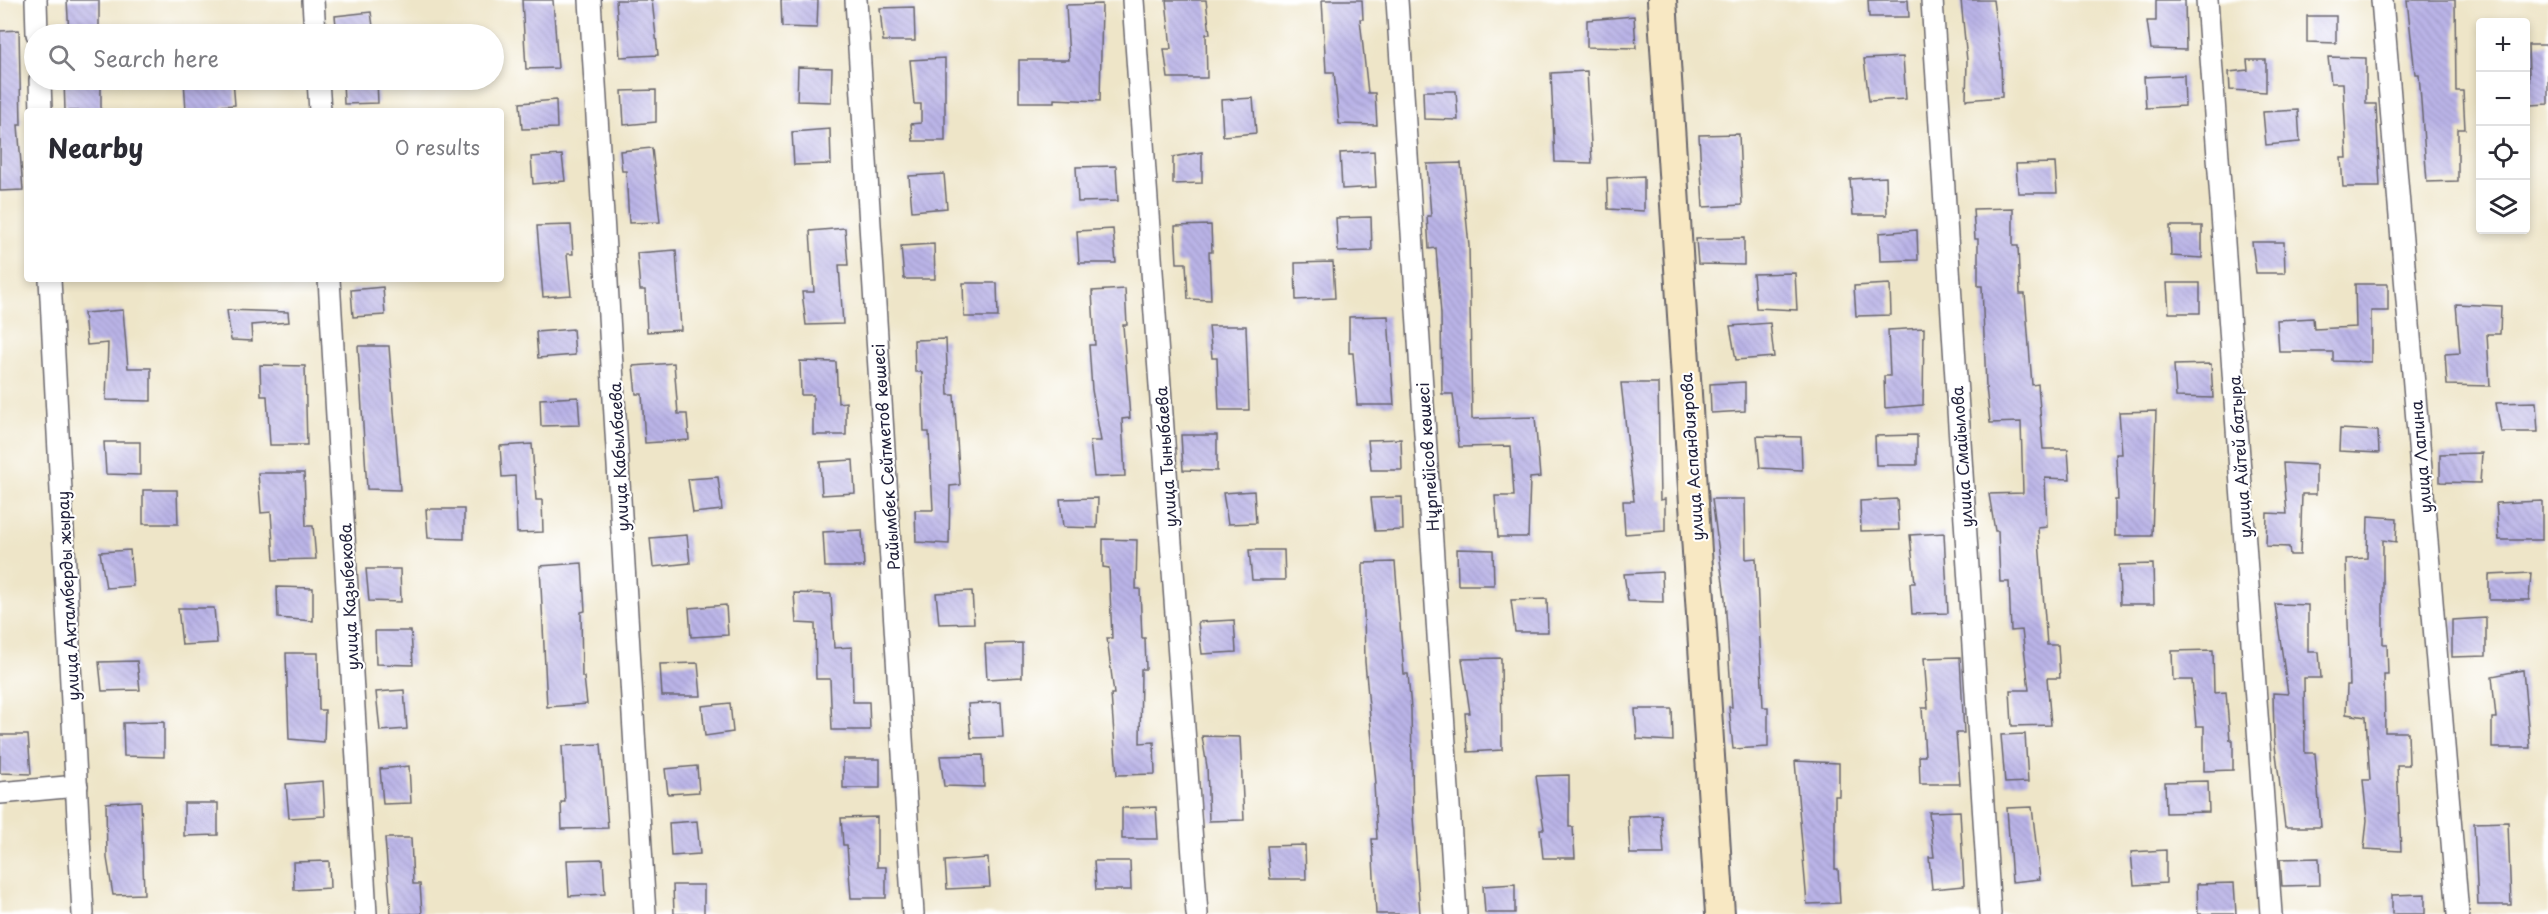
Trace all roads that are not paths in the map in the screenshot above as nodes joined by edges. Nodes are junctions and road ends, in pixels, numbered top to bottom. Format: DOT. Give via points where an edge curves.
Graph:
graph roads {
  1 [pos="36,0"];
  2 [pos="313,0"];
  3 [pos="590,0"];
  4 [pos="856,0"];
  5 [pos="1133,0"];
  6 [pos="1397,0"];
  7 [pos="1662,0"];
  8 [pos="1932,0"];
  9 [pos="2207,0"];
  10 [pos="2382,0"];
  11 [pos="37,24"];
  12 [pos="314,24"];
  13 [pos="40,90"];
  14 [pos="319,90"];
  15 [pos="41,108"];
  16 [pos="320,108"];
  17 [pos="50,282"];
  18 [pos="329,282"];
  19 [pos="77,786"];
  20 [pos="0,793"];
  21 [pos="83,914"];
  22 [pos="366,914"];
  23 [pos="645,914"];
  24 [pos="913,914"];
  25 [pos="1197,914"];
  26 [pos="1456,914"];
  27 [pos="1720,914"];
  28 [pos="1990,914"];
  29 [pos="2271,914"];
  30 [pos="2458,914"];
  1 -- 11 [label="street"];
  2 -- 12 [label="street"];
  3 -- 23 [label="street, улица Кабылбаева"];
  4 -- 24 [label="street, Райымбек Сейтметов көшесі"];
  5 -- 25 [label="street, улица Тыныбаева"];
  6 -- 26 [label="street, Нұрпейісов көшесі"];
  7 -- 27 [label="street, улица Аспандиярова"];
  8 -- 28 [label="street, улица Смайылова"];
  9 -- 29 [label="street, улица Айтей батыра"];
  10 -- 30 [label="street, улица Лапина"];
  13 -- 15 [label="street"];
  14 -- 16 [label="street"];
  17 -- 19 [label="street, улица Актамберды жырау"];
  18 -- 22 [label="street, улица Казыбекова"];
  19 -- 20 [label="street"];
  19 -- 21 [label="street, улица Актамберды жырау"];
}
